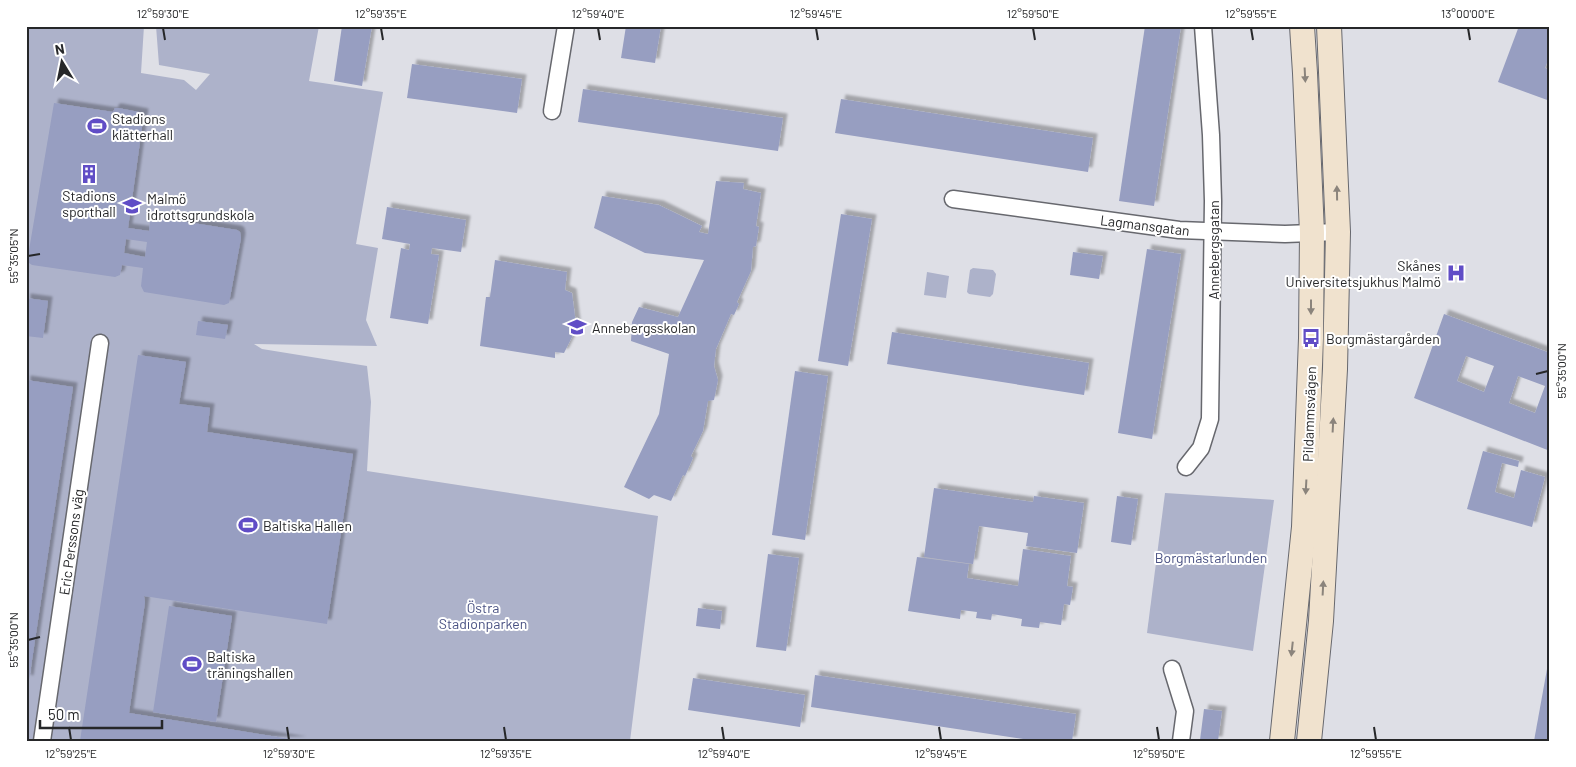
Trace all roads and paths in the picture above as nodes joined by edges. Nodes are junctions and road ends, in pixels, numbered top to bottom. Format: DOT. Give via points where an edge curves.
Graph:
graph roads {
  1 [pos="566,26"];
  2 [pos="1204,26"];
  3 [pos="1302,26"];
  4 [pos="1329,26"];
  5 [pos="552,111"];
  6 [pos="953,199"];
  7 [pos="1213,232"];
  8 [pos="1338,232"];
  9 [pos="1312,233"];
  10 [pos="100,343"];
  11 [pos="1186,467"];
  12 [pos="1172,669"];
  13 [pos="42,741"];
  14 [pos="1181,741"];
  15 [pos="1282,741"];
  16 [pos="1309,741"];
  1 -- 5 [label="street"];
  2 -- 7 [label="street, Annebergsgatan"];
  3 -- 9 [label="main road, Pildammsvägen, one-way"];
  8 -- 4 [label="main road, Pildammsvägen, one-way"];
  6 -- 7 [label="street, Lagmansgatan"];
  7 -- 9 [label="street, Lagmansgatan"];
  7 -- 11 [label="street, Annebergsgatan" via="1210,419 1200,448"];
  8 -- 9 [label="street, Lagmansgatan"];
  16 -- 8 [label="main road, Pildammsvägen, one-way" via="1321,621 1331,454"];
  9 -- 15 [label="main road, Pildammsvägen, one-way" via="1304,527"];
  10 -- 13 [label="street, Eric Perssons väg"];
  12 -- 14 [label="street" via="1185,711"];
}
